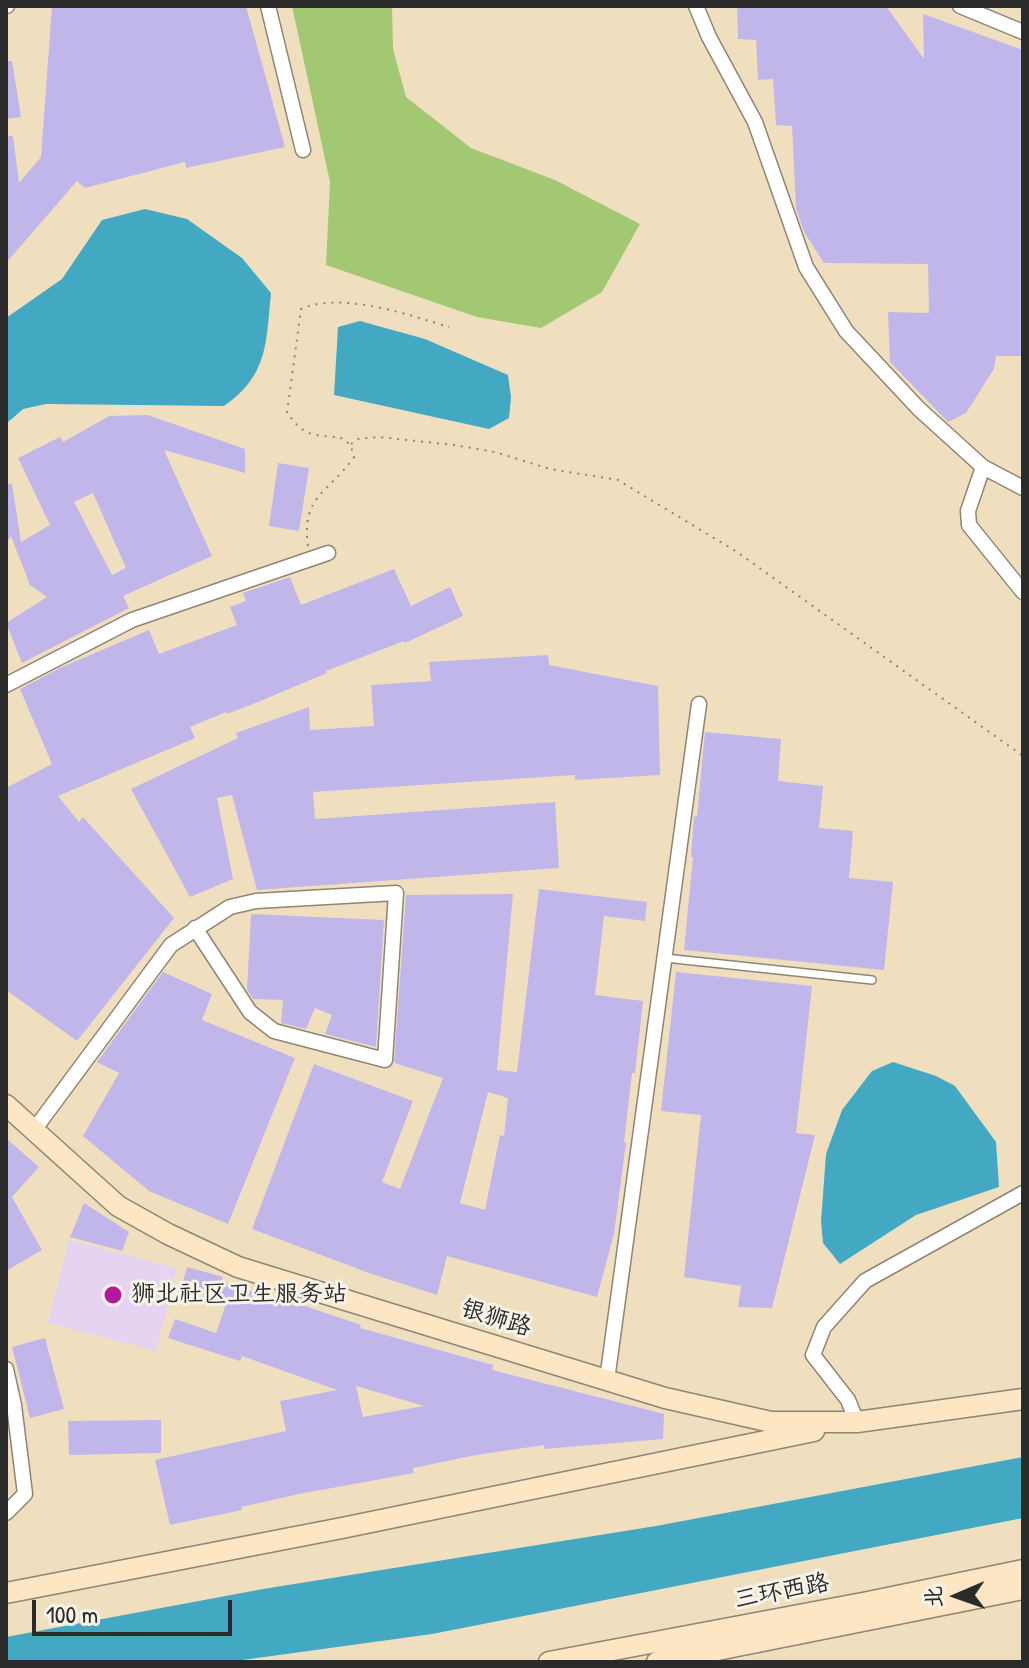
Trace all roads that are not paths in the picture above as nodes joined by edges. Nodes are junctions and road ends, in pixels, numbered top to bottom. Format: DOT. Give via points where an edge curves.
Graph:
graph roads {
  1 [pos="268,6"];
  2 [pos="696,6"];
  3 [pos="960,6"];
  4 [pos="1023,32"];
  5 [pos="303,150"];
  6 [pos="983,467"];
  7 [pos="1023,488"];
  8 [pos="328,553"];
  9 [pos="1023,592"];
  10 [pos="6,685"];
  11 [pos="699,704"];
  12 [pos="195,928"];
  13 [pos="665,958"];
  14 [pos="872,980"];
  15 [pos="6,1105"];
  16 [pos="34,1130"];
  17 [pos="1023,1193"];
  18 [pos="6,1369"];
  19 [pos="607,1380"];
  20 [pos="1023,1399"];
  21 [pos="857,1422"];
  22 [pos="6,1513"];
  23 [pos="1023,1570"];
  24 [pos="1023,1589"];
  25 [pos="6,1593"];
  26 [pos="549,1662"];
  27 [pos="657,1662"];
  1 -- 5 [label="street"];
  2 -- 6 [label="street" via="755,122 806,267 846,331"];
  3 -- 4 [label="street"];
  6 -- 7 [label="street"];
  6 -- 9 [label="street" via="968,511 969,525"];
  8 -- 10 [label="street" via="132,620"];
  11 -- 13 [label="street"];
  12 -- 12 [label="street" via="230,907 256,901 396,893 385,1060 274,1031 250,1012"];
  12 -- 16 [label="street" via="171,945"];
  13 -- 14 [label="lane"];
  13 -- 19 [label="street"];
  15 -- 16 [label="main road, 银狮路"];
  16 -- 19 [label="main road, 银狮路" via="118,1206 238,1267"];
  17 -- 21 [label="street" via="865,1281 824,1327 813,1355 848,1400"];
  18 -- 22 [label="street" via="25,1494"];
  19 -- 21 [label="main road, 银狮路" via="771,1422"];
  20 -- 21 [label="main road, 银狮路"];
  21 -- 25 [label="main road"];
  23 -- 26 [label="main road, 三环西路"];
  24 -- 27 [label="main road, 三环西路"];
}
